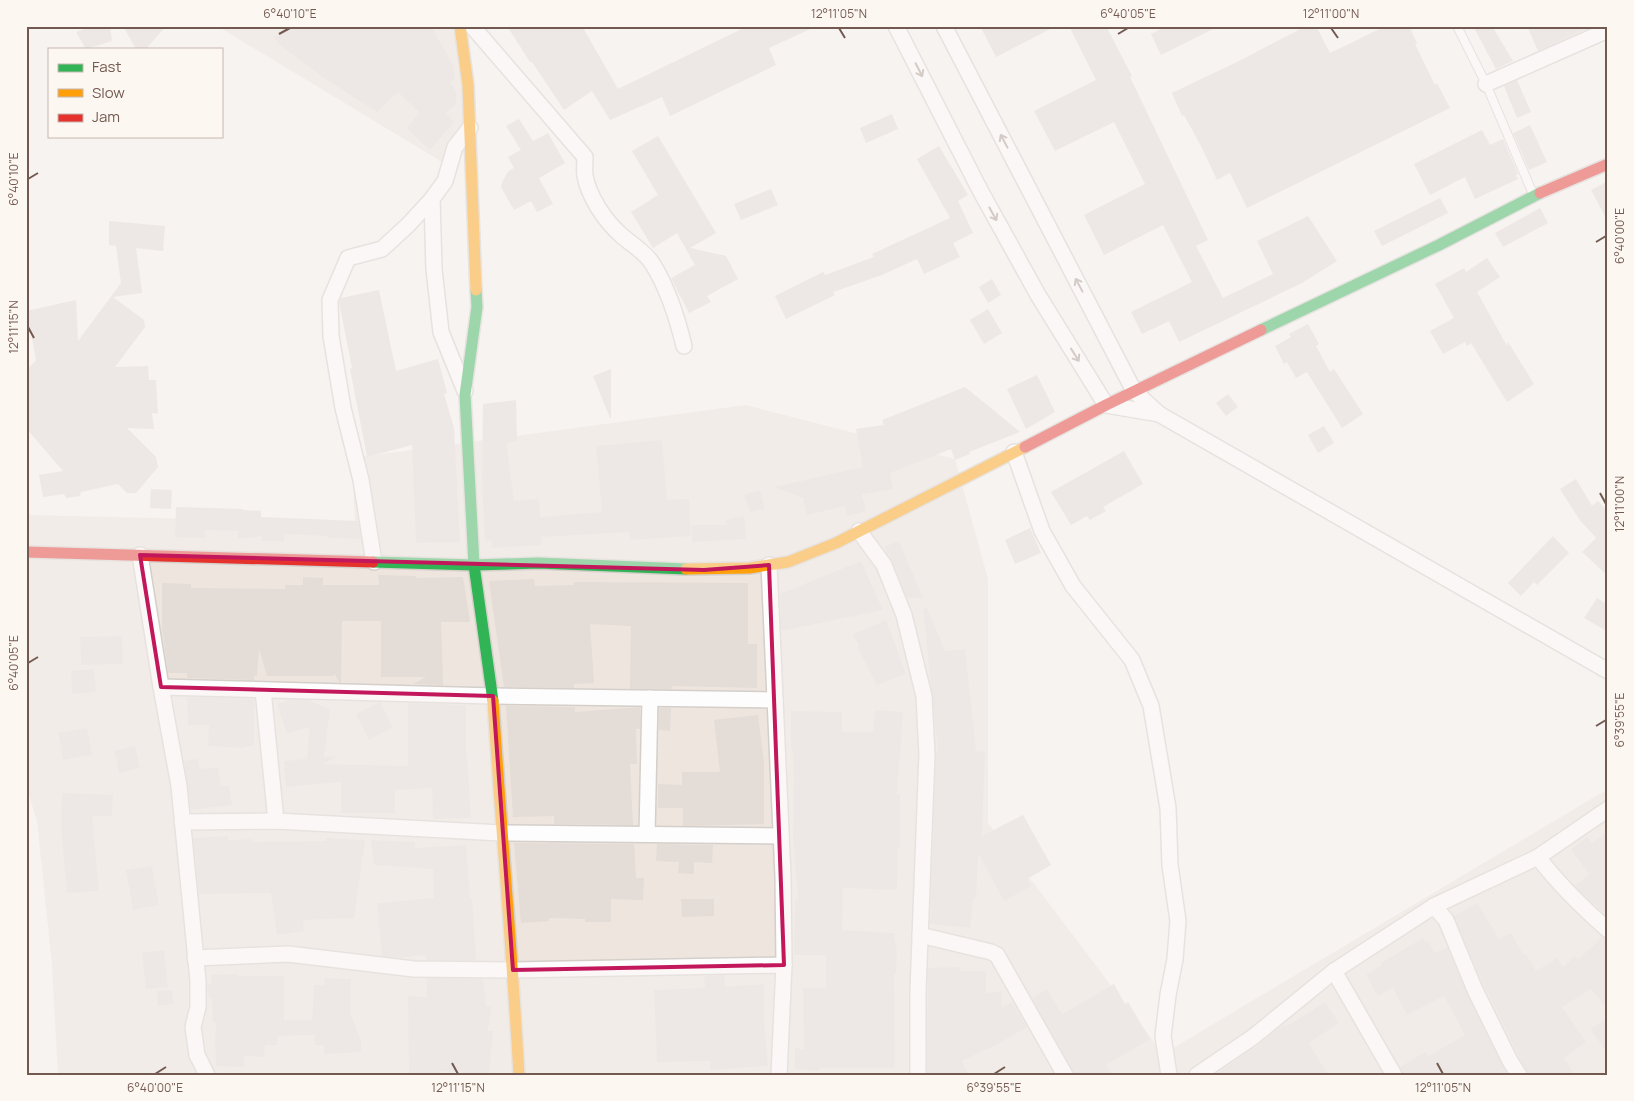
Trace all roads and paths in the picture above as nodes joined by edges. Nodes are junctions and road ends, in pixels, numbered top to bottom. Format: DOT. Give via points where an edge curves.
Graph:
graph roads {
  1 [pos="460,26"];
  2 [pos="472,26"];
  3 [pos="896,26"];
  4 [pos="944,26"];
  5 [pos="1457,26"];
  6 [pos="1608,30"];
  7 [pos="1486,84"];
  8 [pos="470,128"];
  9 [pos="1608,164"];
  10 [pos="1534,195"];
  11 [pos="432,199"];
  12 [pos="684,346"];
  13 [pos="1134,391"];
  14 [pos="466,392"];
  15 [pos="1106,405"];
  16 [pos="1159,414"];
  17 [pos="1016,451"];
  18 [pos="859,531"];
  19 [pos="26,552"];
  20 [pos="140,555"];
  21 [pos="374,562"];
  22 [pos="474,564"];
  23 [pos="769,565"];
  24 [pos="1608,671"];
  25 [pos="161,688"];
  26 [pos="263,690"];
  27 [pos="493,696"];
  28 [pos="650,698"];
  29 [pos="775,700"];
  30 [pos="1608,810"];
  31 [pos="276,821"];
  32 [pos="182,822"];
  33 [pos="501,832"];
  34 [pos="647,834"];
  35 [pos="781,836"];
  36 [pos="1538,857"];
  37 [pos="1434,906"];
  38 [pos="1608,930"];
  39 [pos="920,936"];
  40 [pos="195,958"];
  41 [pos="784,966"];
  42 [pos="513,970"];
  43 [pos="1334,972"];
  44 [pos="207,1075"];
  45 [pos="519,1075"];
  46 [pos="779,1075"];
  47 [pos="918,1075"];
  48 [pos="1065,1075"];
  49 [pos="1169,1075"];
  50 [pos="1197,1075"];
  51 [pos="1394,1075"];
  52 [pos="1519,1075"];
  1 -- 8 [label="street"];
  2 -- 12 [label="street" via="585,157 584,176 594,199 620,235 641,250 652,263 668,294"];
  3 -- 15 [label="street, one-way" via="1038,295"];
  13 -- 4 [label="street, one-way"];
  5 -- 7 [label="lane"];
  6 -- 7 [label="street"];
  7 -- 10 [label="lane"];
  8 -- 11 [label="street" via="455,147 445,181"];
  8 -- 14 [label="street" via="477,307"];
  9 -- 10 [label="street"];
  10 -- 13 [label="street" via="1440,245"];
  11 -- 14 [label="street" via="434,269 441,332"];
  11 -- 21 [label="street" via="382,249 348,258 330,300 330,336 361,480"];
  13 -- 15 [label="street"];
  13 -- 16 [label="street"];
  14 -- 22 [label="street"];
  15 -- 16 [label="street"];
  15 -- 17 [label="street"];
  16 -- 24 [label="street"];
  17 -- 18 [label="street"];
  17 -- 49 [label="street" via="1042,531 1073,586 1132,660 1151,706 1168,808 1170,865 1178,921 1163,1036"];
  18 -- 23 [label="street" via="788,562"];
  18 -- 39 [label="street" via="884,565 904,615 924,696 927,754"];
  19 -- 20 [label="street"];
  20 -- 21 [label="street"];
  20 -- 25 [label="street"];
  21 -- 22 [label="street"];
  22 -- 23 [label="street" via="538,563 704,570"];
  22 -- 27 [label="street"];
  23 -- 29 [label="street"];
  25 -- 26 [label="street"];
  25 -- 32 [label="street" via="179,786"];
  26 -- 27 [label="street"];
  26 -- 31 [label="street"];
  27 -- 28 [label="street"];
  27 -- 33 [label="street"];
  28 -- 29 [label="street"];
  28 -- 34 [label="street"];
  29 -- 35 [label="street"];
  30 -- 36 [label="street"];
  31 -- 32 [label="street"];
  31 -- 33 [label="street"];
  32 -- 40 [label="street"];
  33 -- 34 [label="street"];
  33 -- 42 [label="street"];
  34 -- 35 [label="street"];
  35 -- 41 [label="street"];
  36 -- 37 [label="street"];
  36 -- 38 [label="street" via="1551,876"];
  37 -- 43 [label="street"];
  37 -- 52 [label="street" via="1446,920 1475,990"];
  39 -- 47 [label="street"];
  39 -- 48 [label="street" via="997,955"];
  40 -- 42 [label="street" via="288,954 414,969"];
  40 -- 44 [label="street" via="198,1007 193,1027 197,1054"];
  41 -- 42 [label="street"];
  41 -- 46 [label="street"];
  42 -- 45 [label="street"];
  43 -- 50 [label="street" via="1254,1037"];
  43 -- 51 [label="street"];
}
